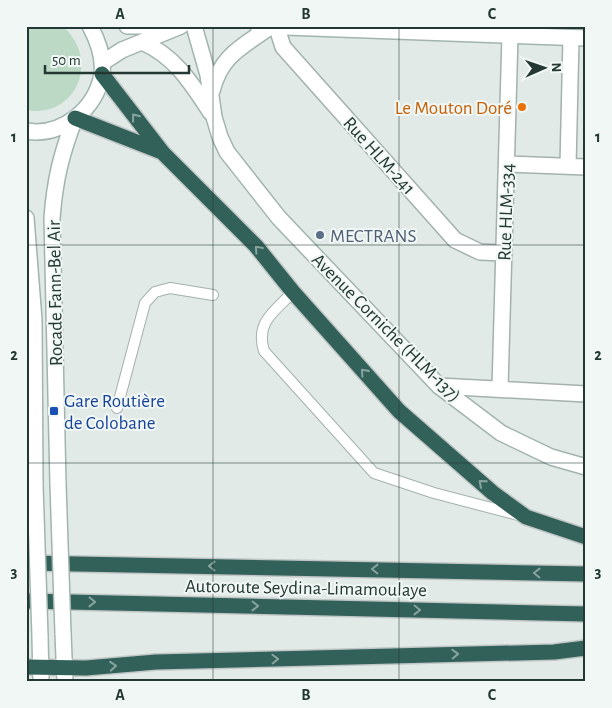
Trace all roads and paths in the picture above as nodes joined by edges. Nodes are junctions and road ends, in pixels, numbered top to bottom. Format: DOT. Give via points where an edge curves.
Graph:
graph roads {
  1 [pos="90,26"];
  2 [pos="127,26"];
  3 [pos="146,26"];
  4 [pos="181,26"];
  5 [pos="194,26"];
  6 [pos="268,27"];
  7 [pos="510,35"];
  8 [pos="579,38"];
  9 [pos="142,42"];
  10 [pos="102,69"];
  11 [pos="211,95"];
  12 [pos="214,117"];
  13 [pos="75,118"];
  14 [pos="26,130"];
  15 [pos="163,153"];
  16 [pos="506,164"];
  17 [pos="568,166"];
  18 [pos="586,167"];
  19 [pos="26,218"];
  20 [pos="504,253"];
  21 [pos="28,255"];
  22 [pos="293,292"];
  23 [pos="213,295"];
  24 [pos="440,386"];
  25 [pos="500,388"];
  26 [pos="586,394"];
  27 [pos="117,408"];
  28 [pos="586,467"];
  29 [pos="526,517"];
  30 [pos="586,537"];
  31 [pos="26,563"];
  32 [pos="586,574"];
  33 [pos="26,601"];
  34 [pos="586,614"];
  35 [pos="586,648"];
  36 [pos="36,673"];
  37 [pos="64,675"];
  1 -- 10 [label="street" via="100,48"];
  2 -- 3 [label="street"];
  4 -- 9 [label="street"];
  5 -- 11 [label="street, Avenue Corniche (HLM-137)"];
  6 -- 7 [label="street"];
  6 -- 11 [label="street" via="232,53 215,80"];
  6 -- 20 [label="street, Rue HLM-241" via="455,240 480,252"];
  7 -- 8 [label="street"];
  7 -- 16 [label="street, Rue HLM-334"];
  8 -- 17 [label="street"];
  9 -- 10 [label="street" via="122,50"];
  9 -- 12 [label="street" via="175,62"];
  10 -- 13 [label="street" via="95,95"];
  15 -- 10 [label="highway, one-way"];
  11 -- 12 [label="street, Avenue Corniche (HLM-137)"];
  12 -- 24 [label="street, Avenue Corniche (HLM-137)" via="227,152 279,218"];
  13 -- 14 [label="street" via="54,129"];
  13 -- 15 [label="highway"];
  13 -- 37 [label="street, Rocade Fann-Bel Air, bridge" via="55,181 52,218"];
  22 -- 15 [label="highway, one-way" via="256,246"];
  16 -- 17 [label="street"];
  16 -- 20 [label="street, Rue HLM-334"];
  17 -- 18 [label="street"];
  19 -- 21 [label="street, Rocade Fann-Bel Air"];
  20 -- 25 [label="street, Rue HLM-334"];
  21 -- 36 [label="street, Rocade Fann-Bel Air, bridge" via="34,320 40,636"];
  29 -- 22 [label="highway, one-way" via="493,493 399,411"];
  22 -- 29 [label="lane" via="263,325 264,351 374,473 434,493"];
  23 -- 27 [label="lane" via="170,288 155,292 145,303"];
  24 -- 25 [label="street"];
  24 -- 28 [label="street, Avenue Corniche (HLM-137)" via="500,433 551,457"];
  25 -- 26 [label="street"];
  29 -- 30 [label="highway"];
  32 -- 31 [label="highway, Autoroute Seydina-Limamoulaye, one-way"];
  33 -- 34 [label="highway, Autoroute Seydina-Limamoulaye, one-way"];
  37 -- 35 [label="highway, one-way" via="156,662 554,652"];
  36 -- 37 [label="highway"];
}
